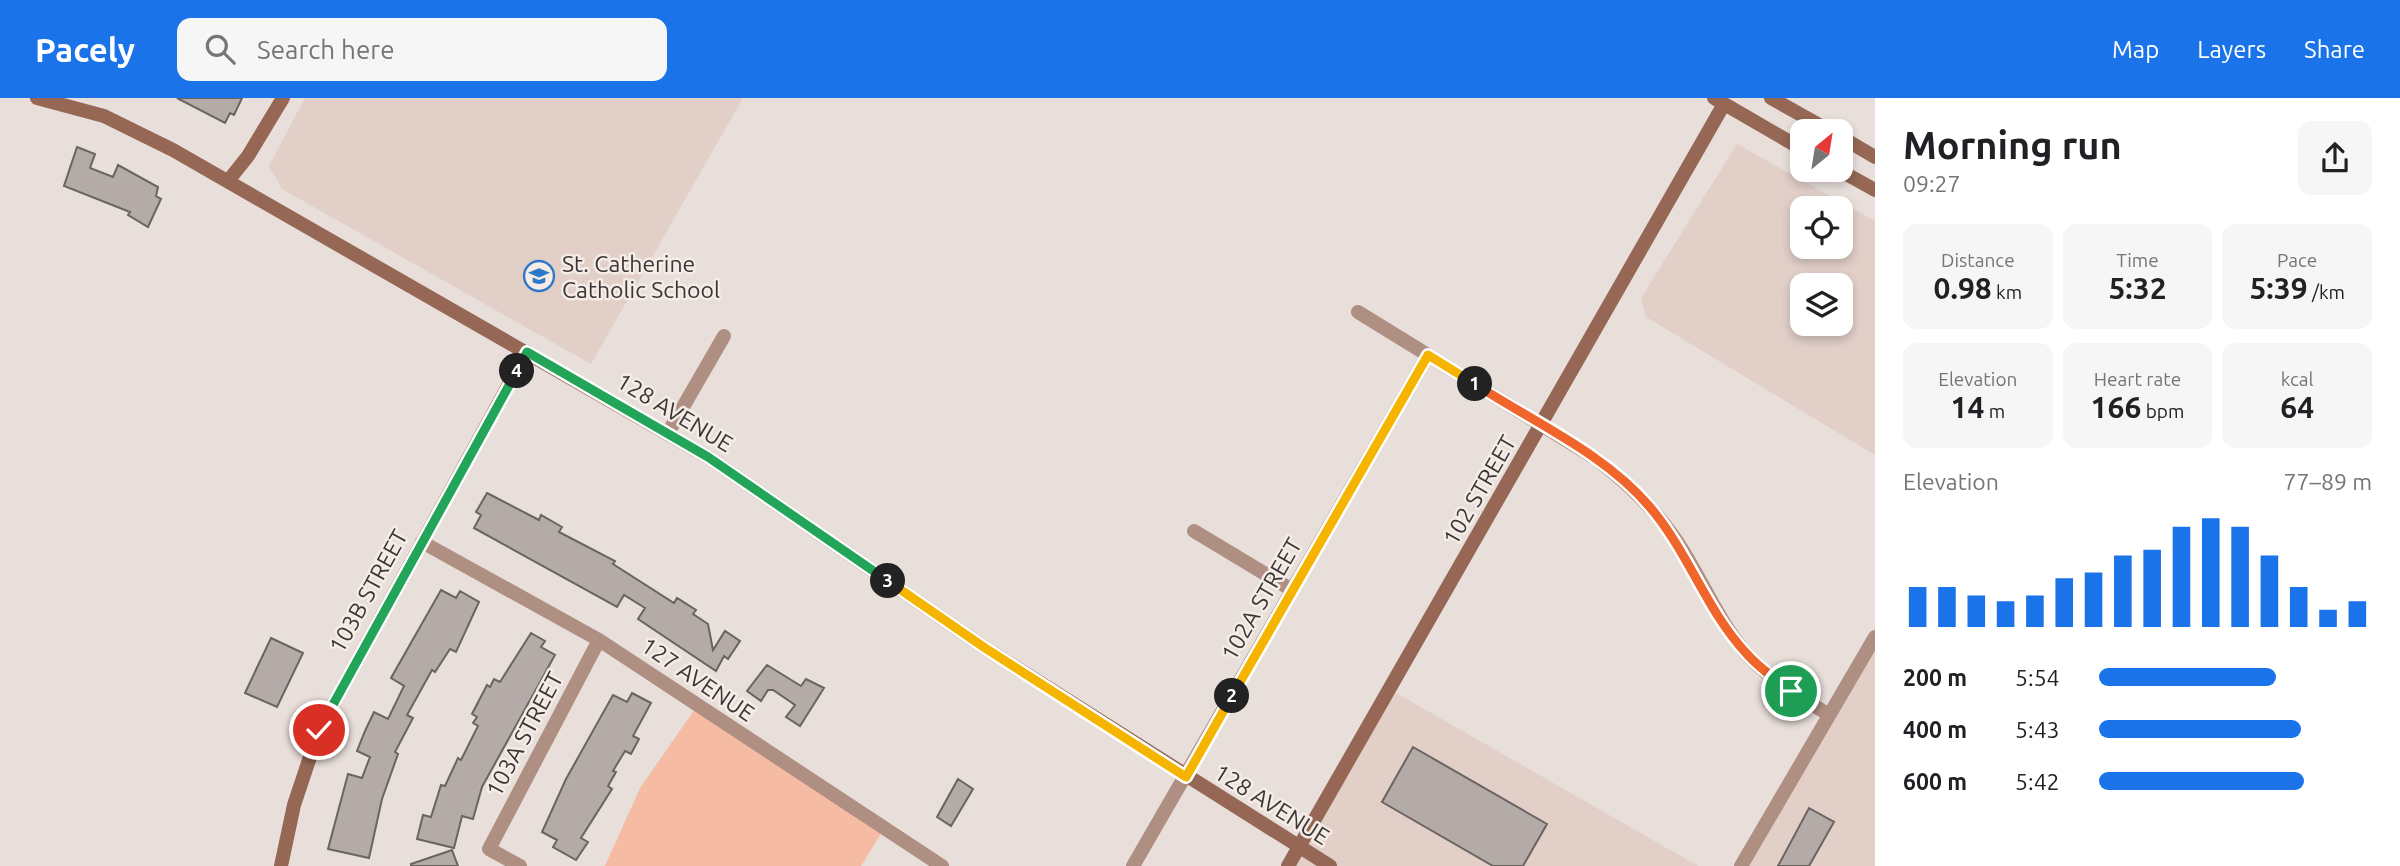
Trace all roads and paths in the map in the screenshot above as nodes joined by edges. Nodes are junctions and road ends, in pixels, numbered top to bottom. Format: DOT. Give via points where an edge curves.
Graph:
graph roads {
  1 [pos="37,98"];
  2 [pos="283,98"];
  3 [pos="1771,98"];
  4 [pos="1722,100"];
  5 [pos="62,101"];
  6 [pos="1809,119"];
  7 [pos="1790,142"];
  8 [pos="1853,144"];
  9 [pos="1875,157"];
  10 [pos="1853,178"];
  11 [pos="228,181"];
  12 [pos="1875,190"];
  13 [pos="1358,312"];
  14 [pos="724,335"];
  15 [pos="527,352"];
  16 [pos="1428,355"];
  17 [pos="1542,426"];
  18 [pos="668,433"];
  19 [pos="1194,531"];
  20 [pos="422,542"];
  21 [pos="1292,590"];
  22 [pos="1875,637"];
  23 [pos="599,640"];
  24 [pos="1829,715"];
  25 [pos="1186,777"];
  26 [pos="1299,847"];
  27 [pos="281,866"];
  28 [pos="520,866"];
  29 [pos="942,866"];
  30 [pos="1133,866"];
  31 [pos="1288,866"];
  32 [pos="1330,866"];
  33 [pos="1741,866"];
  1 -- 5 [label="street, 128 AVENUE"];
  2 -- 11 [label="street"];
  3 -- 6 [label="street"];
  4 -- 7 [label="street"];
  4 -- 17 [label="street, 102 STREET"];
  5 -- 11 [label="street, 128 AVENUE" via="136,131"];
  8 -- 9 [label="street"];
  10 -- 12 [label="street"];
  11 -- 15 [label="street, 128 AVENUE"];
  13 -- 16 [label="street"];
  14 -- 18 [label="street"];
  15 -- 18 [label="street, 128 AVENUE"];
  15 -- 20 [label="street, 103B STREET"];
  16 -- 17 [label="street"];
  16 -- 21 [label="street, 102A STREET"];
  17 -- 24 [label="street" via="1605,466 1647,504 1675,538 1721,620 1745,652 1764,671"];
  17 -- 26 [label="street, 102 STREET"];
  18 -- 25 [label="street, 128 AVENUE" via="776,502 985,648"];
  19 -- 21 [label="street"];
  20 -- 23 [label="street, 127 AVENUE"];
  20 -- 27 [label="street, 103B STREET" via="319,730 294,805"];
  21 -- 25 [label="street, 102A STREET"];
  22 -- 24 [label="street"];
  23 -- 28 [label="street, 103A STREET" via="489,849"];
  23 -- 29 [label="street, 127 AVENUE"];
  24 -- 33 [label="street"];
  25 -- 26 [label="street, 128 AVENUE"];
  25 -- 30 [label="street, 102A STREET"];
  26 -- 31 [label="street, 102 STREET"];
  26 -- 32 [label="street, 128 AVENUE"];
}
